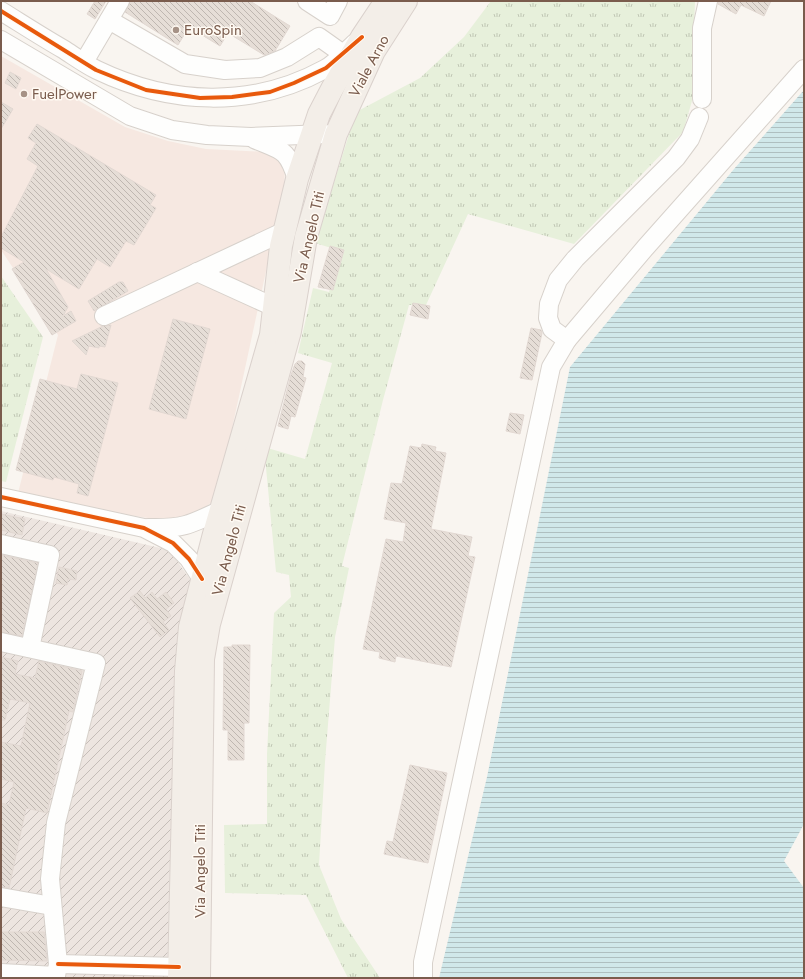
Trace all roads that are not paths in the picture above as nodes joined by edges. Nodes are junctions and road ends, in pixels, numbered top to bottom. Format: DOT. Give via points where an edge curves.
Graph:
graph roads {
  1 [pos="120,1"];
  2 [pos="307,1"];
  3 [pos="338,1"];
  4 [pos="386,1"];
  5 [pos="406,1"];
  6 [pos="708,1"];
  7 [pos="1,11"];
  8 [pos="109,20"];
  9 [pos="362,38"];
  10 [pos="1,40"];
  11 [pos="343,54"];
  12 [pos="84,62"];
  13 [pos="804,69"];
  14 [pos="702,99"];
  15 [pos="699,117"];
  16 [pos="336,134"];
  17 [pos="312,135"];
  18 [pos="252,138"];
  19 [pos="297,179"];
  20 [pos="285,231"];
  21 [pos="197,272"];
  22 [pos="274,307"];
  23 [pos="104,316"];
  24 [pos="567,340"];
  25 [pos="1,497"];
  26 [pos="221,510"];
  27 [pos="144,528"];
  28 [pos="1,544"];
  29 [pos="202,579"];
  30 [pos="1,642"];
  31 [pos="30,648"];
  32 [pos="1,897"];
  33 [pos="52,906"];
  34 [pos="58,964"];
  35 [pos="188,968"];
  36 [pos="1,973"];
  37 [pos="423,978"];
  1 -- 8 [label="street"];
  2 -- 3 [label="street" via="330,16"];
  4 -- 9 [label="main road, Viale Arno"];
  5 -- 16 [label="main road, Viale Arno" via="374,51"];
  6 -- 14 [label="street" via="702,28"];
  7 -- 12 [label="street"];
  8 -- 11 [label="street" via="185,64 225,70 260,68 287,57 319,37"];
  8 -- 12 [label="street"];
  9 -- 11 [label="street"];
  9 -- 17 [label="main road, Viale Arno" via="319,114"];
  10 -- 18 [label="street" via="130,116 172,130"];
  11 -- 12 [label="street" via="326,68 270,92 200,98 146,90 96,70"];
  13 -- 24 [label="street" via="705,179"];
  15 -- 24 [label="street" via="690,139 676,158 575,259 558,280 549,304 548,318 552,329"];
  16 -- 17 [label="street"];
  16 -- 35 [label="main road, Via Angelo Titi" via="306,237 290,331 211,617 203,659"];
  17 -- 18 [label="street"];
  17 -- 19 [label="main road, Via Angelo Titi"];
  18 -- 19 [label="street" via="286,153 292,162"];
  19 -- 20 [label="main road, Via Angelo Titi"];
  20 -- 21 [label="street"];
  20 -- 22 [label="main road, Via Angelo Titi"];
  21 -- 22 [label="street"];
  21 -- 23 [label="street"];
  22 -- 26 [label="main road, Via Angelo Titi" via="271,335"];
  24 -- 37 [label="street" via="551,367 423,962"];
  25 -- 27 [label="street"];
  26 -- 27 [label="street" via="195,523 174,529"];
  26 -- 29 [label="main road, Via Angelo Titi"];
  27 -- 29 [label="street" via="173,543 189,559"];
  28 -- 31 [label="street" via="50,555"];
  29 -- 35 [label="main road, Via Angelo Titi" via="190,627 186,671"];
  30 -- 31 [label="street"];
  31 -- 33 [label="street" via="96,663 56,823 50,879"];
  32 -- 33 [label="street"];
  33 -- 34 [label="street"];
  34 -- 35 [label="street"];
  34 -- 36 [label="street" via="56,976"];
}
